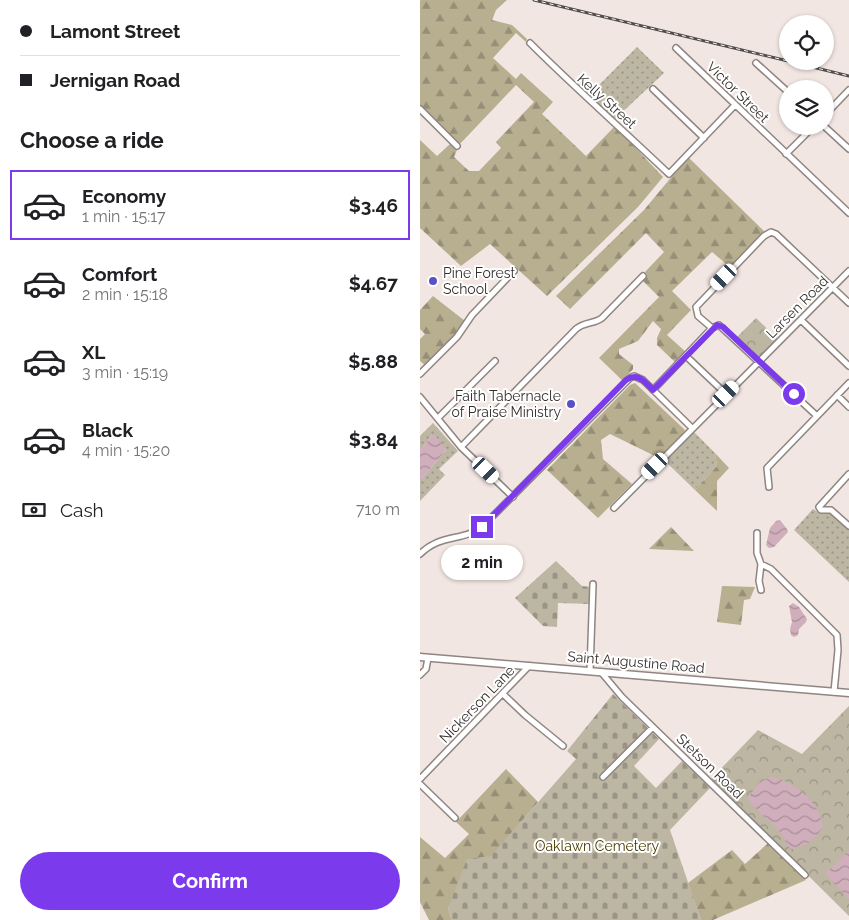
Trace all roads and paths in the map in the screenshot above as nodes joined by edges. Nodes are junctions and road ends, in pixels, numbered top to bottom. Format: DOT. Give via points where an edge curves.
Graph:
graph roads {
  1 [pos="530,43"];
  2 [pos="676,48"];
  3 [pos="756,63"];
  4 [pos="779,84"];
  5 [pos="653,89"];
  6 [pos="849,90"];
  7 [pos="736,105"];
  8 [pos="834,106"];
  9 [pos="420,109"];
  10 [pos="805,135"];
  11 [pos="834,135"];
  12 [pos="704,138"];
  13 [pos="458,146"];
  14 [pos="849,149"];
  15 [pos="786,154"];
  16 [pos="849,213"];
  17 [pos="514,271"];
  18 [pos="849,271"];
  19 [pos="643,276"];
  20 [pos="832,288"];
  21 [pos="849,303"];
  22 [pos="801,320"];
  23 [pos="712,328"];
  24 [pos="686,356"];
  25 [pos="495,361"];
  26 [pos="760,361"];
  27 [pos="849,366"];
  28 [pos="420,374"];
  29 [pos="849,383"];
  30 [pos="653,390"];
  31 [pos="726,394"];
  32 [pos="837,395"];
  33 [pos="420,397"];
  34 [pos="849,407"];
  35 [pos="817,416"];
  36 [pos="438,418"];
  37 [pos="692,428"];
  38 [pos="461,446"];
  39 [pos="849,474"];
  40 [pos="769,487"];
  41 [pos="513,497"];
  42 [pos="614,508"];
  43 [pos="849,526"];
  44 [pos="757,533"];
  45 [pos="420,554"];
  46 [pos="761,564"];
  47 [pos="593,584"];
  48 [pos="762,590"];
  49 [pos="420,658"];
  50 [pos="428,658"];
  51 [pos="529,666"];
  52 [pos="590,671"];
  53 [pos="601,672"];
  54 [pos="420,675"];
  55 [pos="834,692"];
  56 [pos="849,693"];
  57 [pos="503,694"];
  58 [pos="653,727"];
  59 [pos="563,746"];
  60 [pos="603,777"];
  61 [pos="420,779"];
  62 [pos="420,784"];
  63 [pos="455,818"];
  64 [pos="805,875"];
  1 -- 12 [label="street, Kelly Street" via="670,174"];
  2 -- 7 [label="street, Victor Street"];
  3 -- 4 [label="street"];
  5 -- 12 [label="street"];
  6 -- 8 [label="street"];
  7 -- 12 [label="street"];
  7 -- 15 [label="street, Victor Street"];
  9 -- 13 [label="street"];
  10 -- 15 [label="street"];
  11 -- 14 [label="street"];
  15 -- 16 [label="street, Victor Street"];
  17 -- 28 [label="street"];
  18 -- 20 [label="street, Larsen Road"];
  19 -- 38 [label="street" via="602,318 576,329"];
  20 -- 21 [label="street"];
  20 -- 22 [label="street, Larsen Road"];
  20 -- 23 [label="street" via="771,232 698,304 698,316"];
  22 -- 26 [label="street, Larsen Road"];
  22 -- 27 [label="street"];
  23 -- 24 [label="street"];
  23 -- 26 [label="street" via="721,326"];
  24 -- 30 [label="street"];
  24 -- 31 [label="street"];
  25 -- 36 [label="street"];
  26 -- 31 [label="street, Larsen Road"];
  26 -- 35 [label="street"];
  29 -- 32 [label="street"];
  30 -- 37 [label="street"];
  30 -- 41 [label="street" via="634,376 626,380"];
  31 -- 37 [label="street, Larsen Road"];
  32 -- 34 [label="street"];
  32 -- 35 [label="street"];
  33 -- 36 [label="street"];
  35 -- 40 [label="street" via="767,468"];
  36 -- 38 [label="street"];
  37 -- 42 [label="street, Larsen Road"];
  38 -- 41 [label="street"];
  39 -- 43 [label="street" via="818,508 831,510"];
  41 -- 45 [label="street" via="477,530 439,540"];
  44 -- 46 [label="street" via="757,553"];
  46 -- 48 [label="street" via="759,581"];
  46 -- 55 [label="street" via="771,569 837,634"];
  47 -- 52 [label="street"];
  49 -- 50 [label="main road, Saint Augustine Road"];
  50 -- 51 [label="main road, Saint Augustine Road"];
  50 -- 54 [label="street" via="426,669"];
  51 -- 52 [label="main road, Saint Augustine Road"];
  51 -- 57 [label="street, Nickerson Lane"];
  52 -- 53 [label="main road, Saint Augustine Road"];
  53 -- 55 [label="main road, Saint Augustine Road"];
  53 -- 58 [label="street, Stetson Road"];
  55 -- 56 [label="main road, Saint Augustine Road"];
  57 -- 59 [label="street"];
  57 -- 61 [label="street, Nickerson Lane"];
  58 -- 60 [label="street"];
  58 -- 64 [label="street, Stetson Road"];
  62 -- 63 [label="street"];
}
